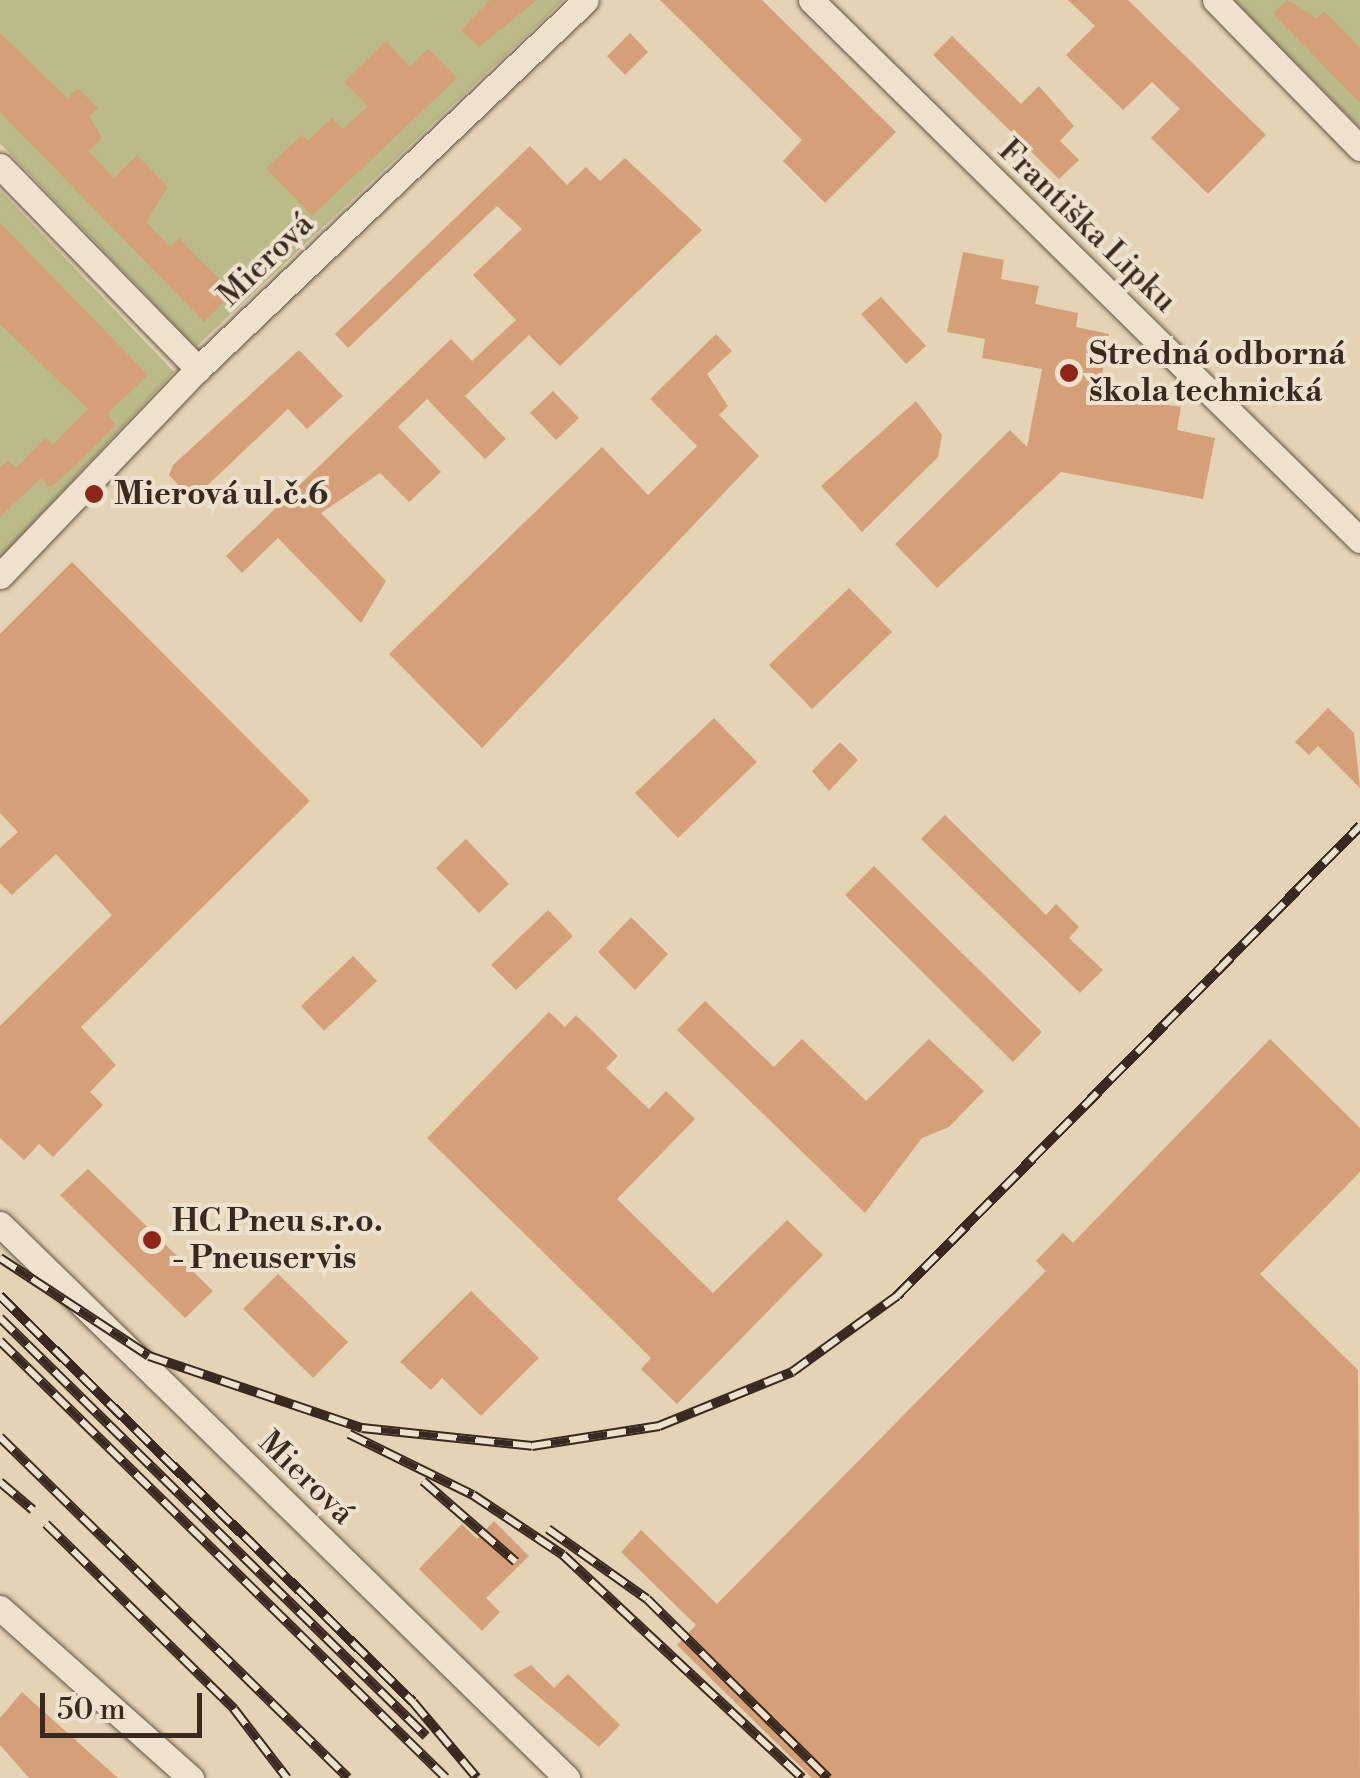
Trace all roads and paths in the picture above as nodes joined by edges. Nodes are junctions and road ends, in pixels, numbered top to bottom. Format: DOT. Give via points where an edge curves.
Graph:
graph roads {
  1 [pos="586,0"];
  2 [pos="811,0"];
  3 [pos="1215,0"];
  4 [pos="1360,148"];
  5 [pos="0,166"];
  6 [pos="198,369"];
  7 [pos="1360,540"];
  8 [pos="0,576"];
  9 [pos="0,1224"];
  10 [pos="0,1608"];
  11 [pos="191,1778"];
  12 [pos="566,1778"];
  1 -- 6 [label="street, Mierová"];
  2 -- 7 [label="street, Františka Lipku"];
  3 -- 4 [label="street"];
  5 -- 6 [label="street"];
  6 -- 8 [label="street, Mierová"];
  9 -- 12 [label="street, Mierová"];
  10 -- 11 [label="street"];
}
